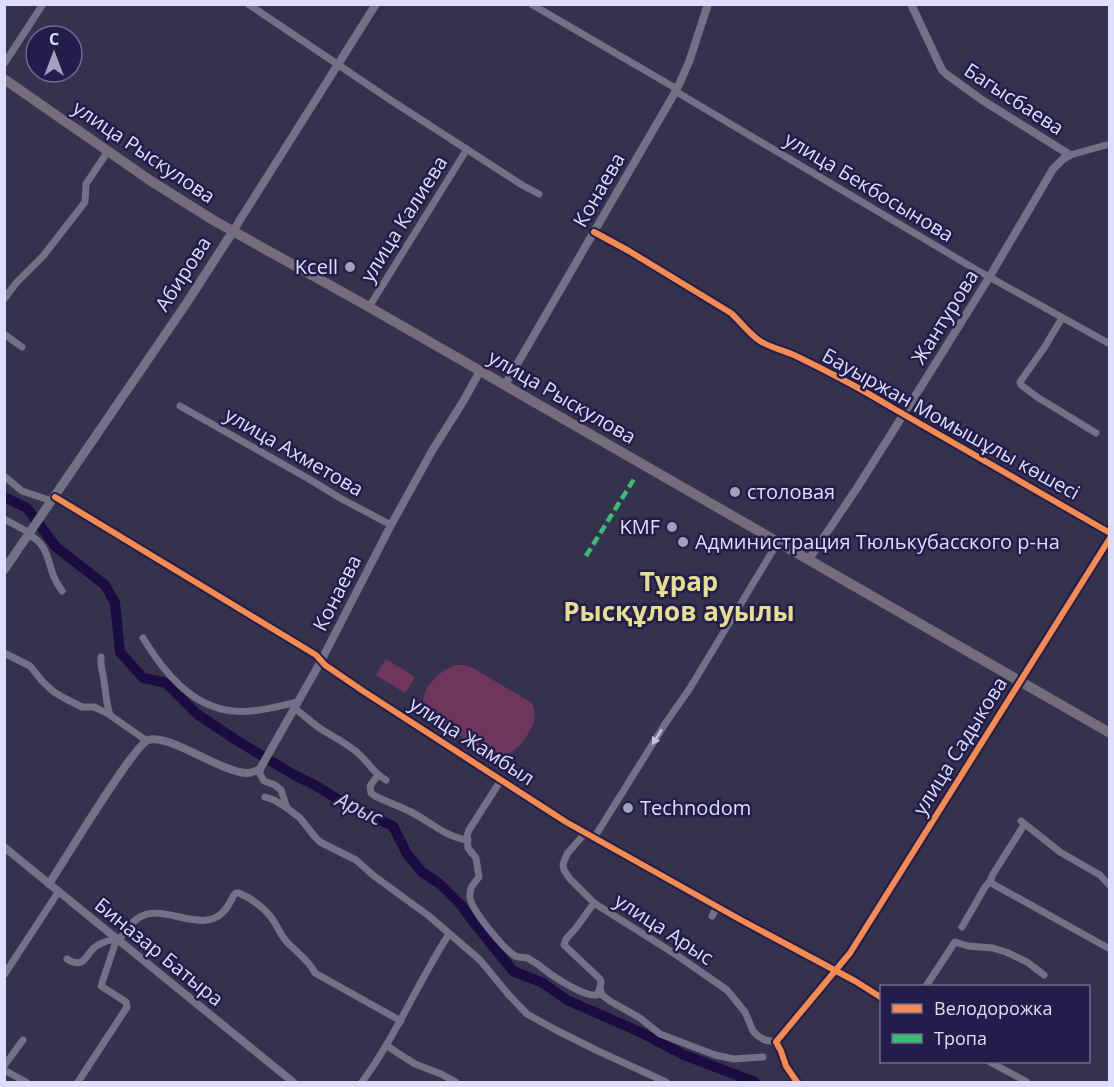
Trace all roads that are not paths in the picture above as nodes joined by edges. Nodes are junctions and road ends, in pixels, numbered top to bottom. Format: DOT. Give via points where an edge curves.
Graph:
graph roads {
  1 [pos="43,4"];
  2 [pos="248,4"];
  3 [pos="376,4"];
  4 [pos="531,4"];
  5 [pos="708,4"];
  6 [pos="911,4"];
  7 [pos="4,64"];
  8 [pos="337,65"];
  9 [pos="4,79"];
  10 [pos="676,90"];
  11 [pos="1110,144"];
  12 [pos="467,149"];
  13 [pos="108,151"];
  14 [pos="1070,155"];
  15 [pos="539,194"];
  16 [pos="233,231"];
  17 [pos="594,232"];
  18 [pos="990,276"];
  19 [pos="4,299"];
  20 [pos="369,307"];
  21 [pos="1062,318"];
  22 [pos="4,334"];
  23 [pos="1110,344"];
  24 [pos="22,347"];
  25 [pos="480,371"];
  26 [pos="505,385"];
  27 [pos="180,406"];
  28 [pos="904,414"];
  29 [pos="1096,433"];
  30 [pos="4,476"];
  31 [pos="53,500"];
  32 [pos="4,519"];
  33 [pos="391,525"];
  34 [pos="31,532"];
  35 [pos="1110,533"];
  36 [pos="1110,538"];
  37 [pos="778,542"];
  38 [pos="809,559"];
  39 [pos="4,570"];
  40 [pos="62,591"];
  41 [pos="143,638"];
  42 [pos="4,653"];
  43 [pos="101,657"];
  44 [pos="321,661"];
  45 [pos="1020,681"];
  46 [pos="106,699"];
  47 [pos="295,705"];
  48 [pos="97,709"];
  49 [pos="110,715"];
  50 [pos="1110,733"];
  51 [pos="147,741"];
  52 [pos="260,769"];
  53 [pos="378,776"];
  54 [pos="386,780"];
  55 [pos="501,780"];
  56 [pos="265,797"];
  57 [pos="287,808"];
  58 [pos="585,833"];
  59 [pos="594,838"];
  60 [pos="468,840"];
  61 [pos="4,847"];
  62 [pos="991,880"];
  63 [pos="49,884"];
  64 [pos="1110,886"];
  65 [pos="59,891"];
  66 [pos="594,903"];
  67 [pos="717,907"];
  68 [pos="712,916"];
  69 [pos="962,927"];
  70 [pos="449,934"];
  71 [pos="118,939"];
  72 [pos="1110,949"];
  73 [pos="67,959"];
  74 [pos="835,970"];
  75 [pos="4,975"];
  76 [pos="1044,975"];
  77 [pos="927,985"];
  78 [pos="600,993"];
  79 [pos="880,997"];
  80 [pos="401,1020"];
  81 [pos="23,1041"];
  82 [pos="776,1041"];
  83 [pos="387,1046"];
  84 [pos="763,1057"];
  85 [pos="992,1063"];
  86 [pos="4,1068"];
  87 [pos="26,1083"];
  88 [pos="78,1083"];
  89 [pos="293,1083"];
  90 [pos="362,1083"];
  91 [pos="456,1083"];
  92 [pos="666,1083"];
  93 [pos="797,1083"];
  94 [pos="1027,1083"];
  1 -- 7 [label="street"];
  2 -- 8 [label="street"];
  3 -- 8 [label="street, Абирова"];
  4 -- 10 [label="street, улица Бекбосынова"];
  5 -- 10 [label="street, Конаева" via="690,62"];
  6 -- 14 [label="street, Багысбаева" via="945,74"];
  8 -- 12 [label="street"];
  8 -- 16 [label="street, Абирова"];
  9 -- 13 [label="main road, улица Рыскулова"];
  10 -- 17 [label="street, Конаева"];
  10 -- 18 [label="street, улица Бекбосынова"];
  11 -- 14 [label="street"];
  12 -- 15 [label="street"];
  12 -- 20 [label="street, улица Калиева"];
  13 -- 16 [label="main road, улица Рыскулова"];
  13 -- 19 [label="street" via="86,184 85,202"];
  14 -- 18 [label="street, Жантурова" via="1053,169"];
  16 -- 20 [label="main road, улица Рыскулова"];
  16 -- 31 [label="main road, Абирова"];
  17 -- 26 [label="street, Конаева"];
  17 -- 28 [label="street, Бауыржан Момышұлы көшесі" via="731,313 764,343 833,374"];
  18 -- 21 [label="street, улица Бекбосынова"];
  18 -- 28 [label="street, Жантурова"];
  20 -- 25 [label="main road, улица Рыскулова"];
  21 -- 23 [label="street, улица Бекбосынова"];
  21 -- 29 [label="street" via="1020,382"];
  22 -- 24 [label="street"];
  25 -- 26 [label="main road, улица Рыскулова"];
  25 -- 33 [label="street, Конаева"];
  26 -- 37 [label="main road, улица Рыскулова"];
  27 -- 33 [label="street, улица Ахметова"];
  28 -- 35 [label="street, Бауыржан Момышұлы көшесі"];
  28 -- 38 [label="street, Жантурова"];
  30 -- 31 [label="street, улица Жамбыл" via="22,491"];
  31 -- 34 [label="main road, Абирова"];
  31 -- 44 [label="street, улица Жамбыл" via="266,624"];
  32 -- 34 [label="street"];
  33 -- 44 [label="street, Конаева"];
  34 -- 39 [label="main road"];
  34 -- 40 [label="street" via="42,546"];
  36 -- 45 [label="street, улица Садыкова"];
  37 -- 38 [label="main road, улица Рыскулова"];
  37 -- 59 [label="street, one-way"];
  38 -- 45 [label="main road, улица Рыскулова"];
  41 -- 47 [label="street" via="166,671 204,703 232,711"];
  42 -- 48 [label="street" via="30,666 54,692 82,707"];
  43 -- 46 [label="street"];
  44 -- 47 [label="street, Конаева"];
  44 -- 55 [label="street, улица Жамбыл"];
  45 -- 50 [label="main road, улица Рыскулова"];
  45 -- 74 [label="street, улица Садыкова" via="850,953"];
  46 -- 48 [label="street" via="99,702"];
  46 -- 49 [label="street"];
  47 -- 52 [label="street, Конаева"];
  47 -- 53 [label="street" via="318,727 360,754"];
  48 -- 49 [label="street"];
  49 -- 51 [label="street"];
  51 -- 52 [label="street" via="179,746 249,774"];
  51 -- 63 [label="street" via="127,763"];
  52 -- 57 [label="street" via="264,781 281,790"];
  53 -- 54 [label="street"];
  53 -- 60 [label="street" via="370,786 371,793 450,835"];
  55 -- 58 [label="street, улица Жамбыл"];
  55 -- 60 [label="street" via="469,830"];
  56 -- 57 [label="street"];
  57 -- 70 [label="street" via="320,842 356,860"];
  58 -- 59 [label="street, улица Жамбыл"];
  58 -- 66 [label="street, улица Арыс" via="563,864"];
  59 -- 67 [label="street, улица Жамбыл"];
  60 -- 78 [label="street" via="479,877 470,889 470,900 505,948 582,992 592,996"];
  61 -- 63 [label="street, Биназар Батыра"];
  62 -- 64 [label="street" via="1022,823 1060,852 1100,875"];
  62 -- 69 [label="street"];
  62 -- 72 [label="street"];
  63 -- 65 [label="street, Биназар Батыра"];
  65 -- 71 [label="street, Биназар Батыра"];
  65 -- 75 [label="street"];
  66 -- 78 [label="street" via="564,942 599,978"];
  66 -- 82 [label="street, улица Арыс" via="727,990 745,1012 753,1031 765,1040"];
  67 -- 68 [label="street"];
  67 -- 74 [label="street, улица Жамбыл"];
  70 -- 80 [label="street"];
  70 -- 92 [label="street" via="480,960 527,1014"];
  71 -- 73 [label="street" via="96,945 80,963"];
  71 -- 80 [label="street" via="144,914 210,920 223,914 239,892 272,919 284,939 315,973"];
  71 -- 88 [label="street" via="101,986 126,1002 127,1007"];
  71 -- 89 [label="street, Биназар Батыра"];
  74 -- 79 [label="street, улица Жамбыл"];
  74 -- 82 [label="street"];
  76 -- 77 [label="street" via="1006,952 955,942"];
  78 -- 84 [label="street" via="660,1034 692,1047 734,1059"];
  80 -- 83 [label="street"];
  81 -- 86 [label="street"];
  82 -- 93 [label="street"];
  83 -- 90 [label="street"];
  83 -- 91 [label="street"];
  85 -- 94 [label="street"];
  86 -- 87 [label="street"];
}
